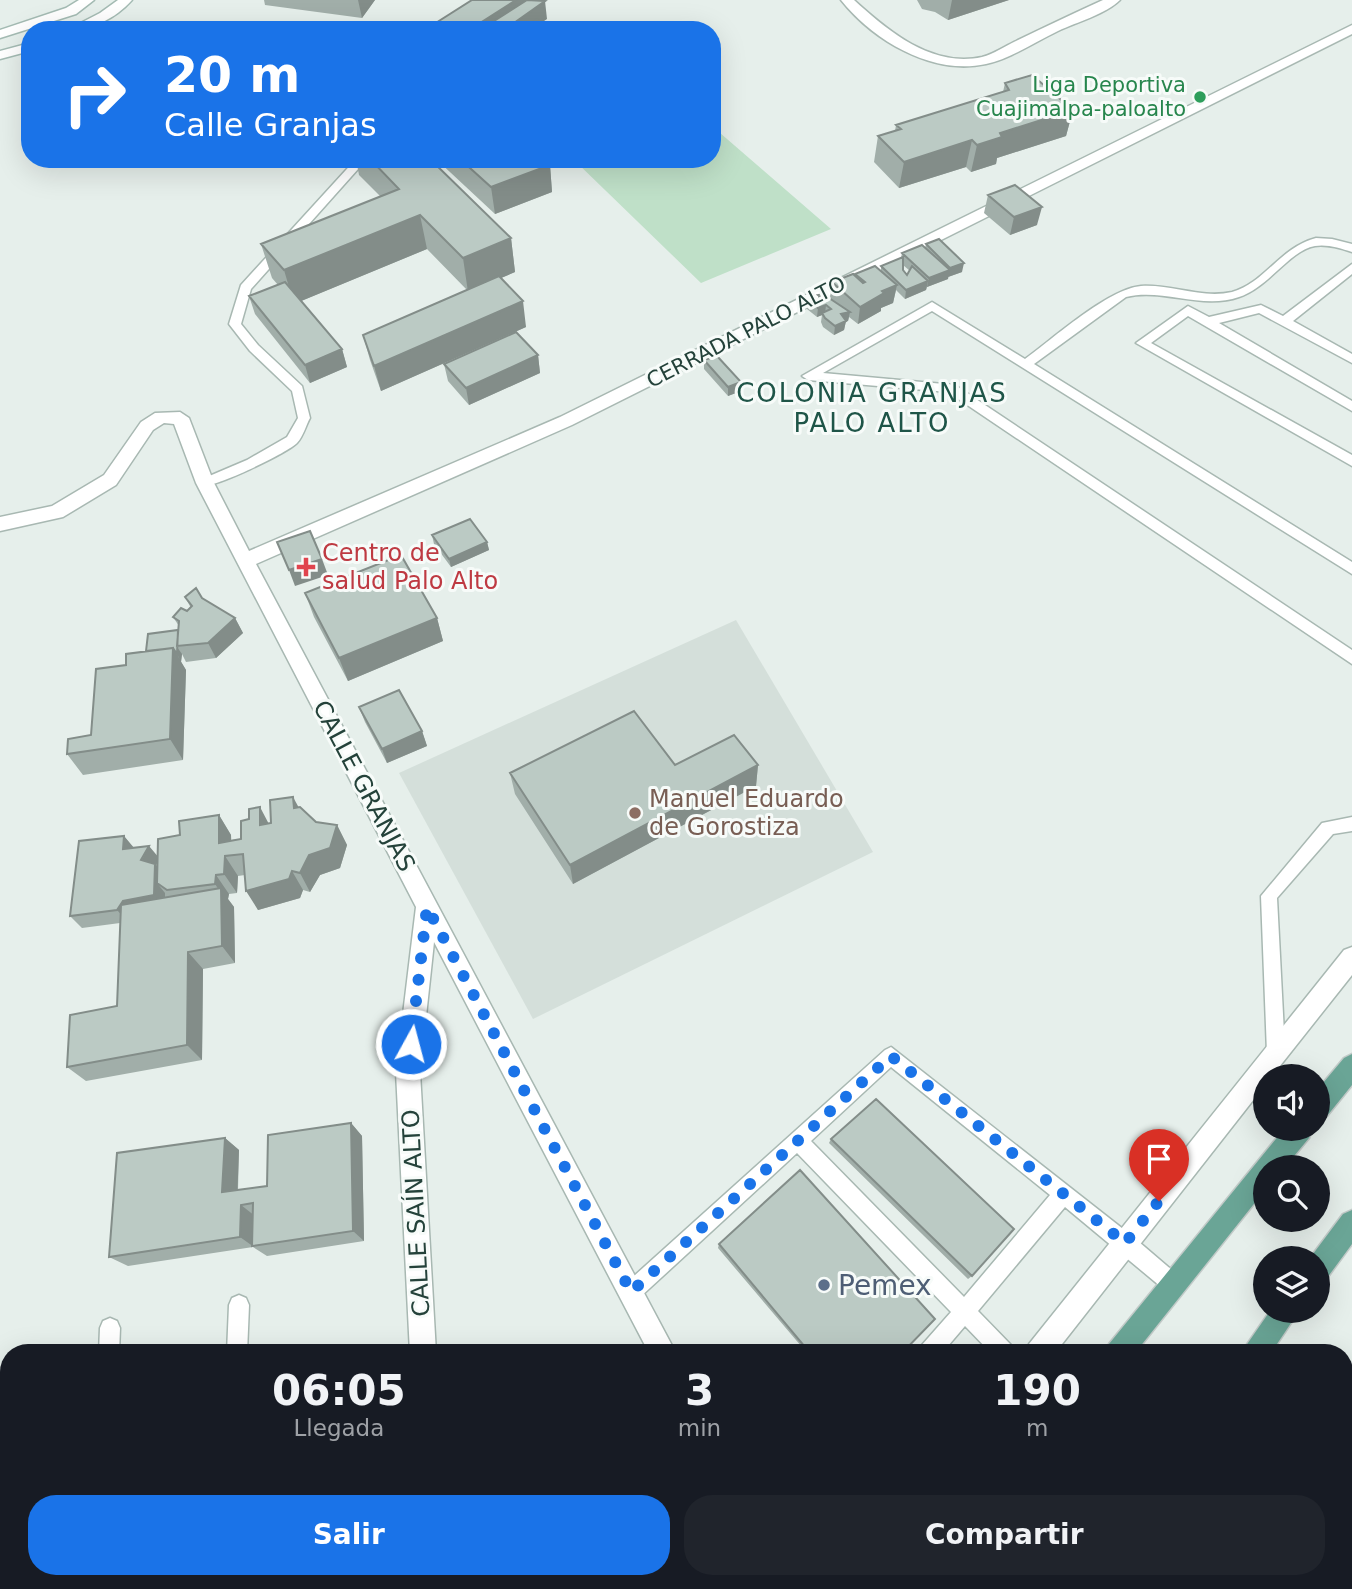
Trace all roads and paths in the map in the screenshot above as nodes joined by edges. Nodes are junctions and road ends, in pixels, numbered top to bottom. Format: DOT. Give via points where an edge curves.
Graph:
graph roads {
  1 [pos="88,0"];
  2 [pos="126,0"];
  3 [pos="846,0"];
  4 [pos="1114,0"];
  5 [pos="40,21"];
  6 [pos="94,21"];
  7 [pos="21,27"];
  8 [pos="1352,29"];
  9 [pos="0,34"];
  10 [pos="21,49"];
  11 [pos="0,55"];
  12 [pos="354,168"];
  13 [pos="1352,248"];
  14 [pos="1352,268"];
  15 [pos="1209,321"];
  16 [pos="1284,322"];
  17 [pos="1352,359"];
  18 [pos="1025,365"];
  19 [pos="1352,407"];
  20 [pos="1352,461"];
  21 [pos="205,483"];
  22 [pos="0,524"];
  23 [pos="245,561"];
  24 [pos="1352,569"];
  25 [pos="1352,658"];
  26 [pos="1352,824"];
  27 [pos="427,907"];
  28 [pos="1352,957"];
  29 [pos="1276,1053"];
  30 [pos="1352,1066"];
  31 [pos="1330,1093"];
  32 [pos="798,1141"];
  33 [pos="1290,1141"];
  34 [pos="1279,1155"];
  35 [pos="1253,1186"];
  36 [pos="1063,1194"];
  37 [pos="1352,1223"];
  38 [pos="1125,1243"];
  39 [pos="1330,1253"];
  40 [pos="1173,1284"];
  41 [pos="631,1292"];
  42 [pos="239,1305"];
  43 [pos="965,1312"];
  44 [pos="1277,1323"];
  45 [pos="110,1328"];
  46 [pos="109,1344"];
  47 [pos="237,1344"];
  48 [pos="423,1344"];
  49 [pos="658,1344"];
  50 [pos="936,1344"];
  51 [pos="996,1344"];
  52 [pos="1045,1344"];
  53 [pos="1125,1344"];
  54 [pos="1261,1344"];
  1 -- 5 [label="street"];
  2 -- 6 [label="street"];
  3 -- 4 [label="street" via="907,48 927,58 954,62 983,61"];
  7 -- 9 [label="street"];
  8 -- 23 [label="street, CERRADA PALO ALTO" via="566,421"];
  10 -- 11 [label="street"];
  12 -- 21 [label="lane" via="245,288 234,324 298,389 304,418 292,440"];
  13 -- 18 [label="lane" via="1314,240 1245,291 1229,296 1142,290 1122,294"];
  14 -- 16 [label="lane"];
  15 -- 16 [label="lane" via="1261,309"];
  15 -- 19 [label="lane"];
  15 -- 20 [label="lane" via="1188,310 1142,343"];
  16 -- 17 [label="lane"];
  18 -- 24 [label="lane"];
  18 -- 25 [label="lane" via="932,306 808,376 951,388"];
  21 -- 22 [label="street, CALLE GRANJAS" via="180,418 161,417 147,426 110,480 57,512"];
  21 -- 23 [label="street, CALLE GRANJAS"];
  23 -- 27 [label="street, CALLE GRANJAS"];
  26 -- 29 [label="lane" via="1328,828 1269,895"];
  27 -- 41 [label="street, CALLE GRANJAS"];
  27 -- 48 [label="street, CALLE SAÍN ALTO" via="408,1072"];
  28 -- 29 [label="street"];
  29 -- 38 [label="street"];
  30 -- 31 [label="main road"];
  32 -- 36 [label="lane" via="891,1056"];
  32 -- 41 [label="lane"];
  32 -- 43 [label="lane"];
  33 -- 34 [label="main road"];
  35 -- 40 [label="main road"];
  36 -- 38 [label="lane"];
  36 -- 43 [label="lane"];
  37 -- 39 [label="main road"];
  38 -- 40 [label="lane"];
  38 -- 52 [label="street"];
  40 -- 53 [label="main road"];
  41 -- 49 [label="street, CALLE GRANJAS"];
  42 -- 47 [label="lane"];
  43 -- 50 [label="lane"];
  43 -- 51 [label="lane"];
  44 -- 54 [label="main road"];
  45 -- 46 [label="lane"];
}
